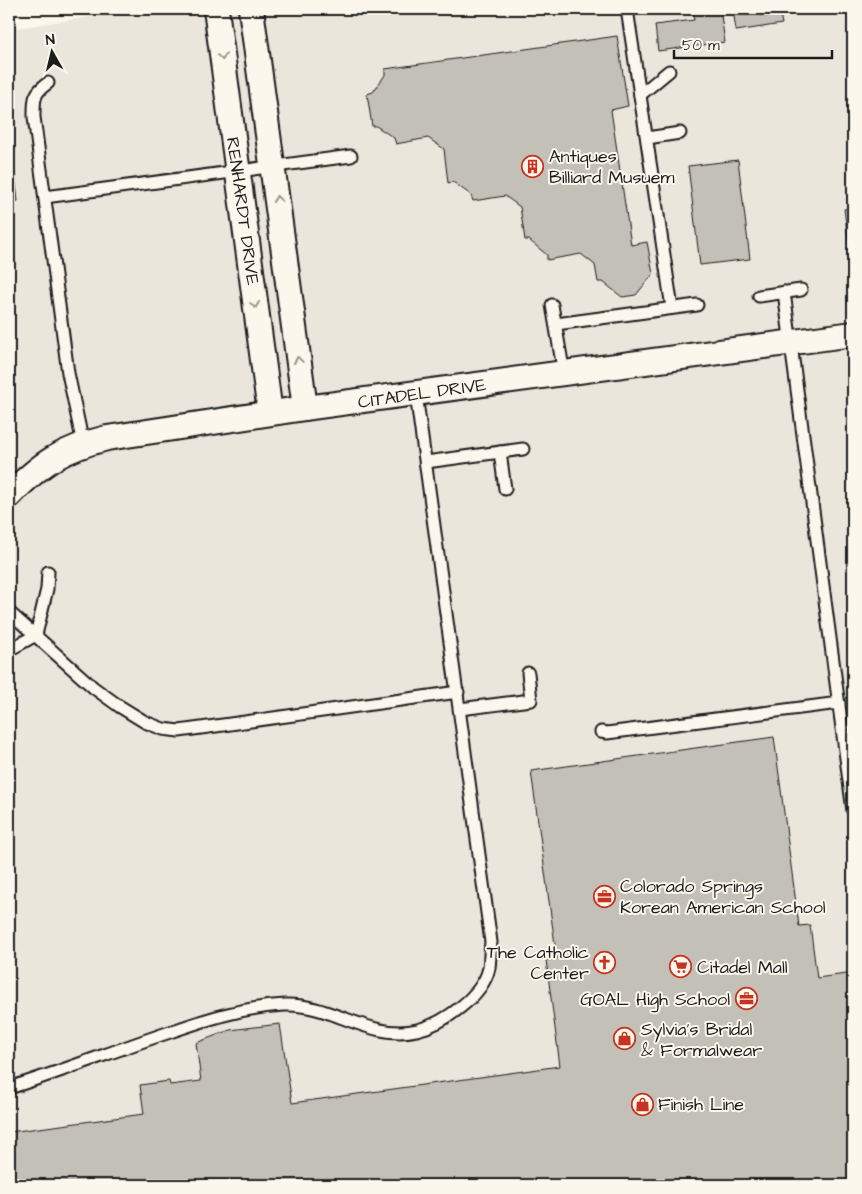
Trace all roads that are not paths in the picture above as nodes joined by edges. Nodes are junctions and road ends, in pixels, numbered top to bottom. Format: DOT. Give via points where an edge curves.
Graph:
graph roads {
  1 [pos="216,9"];
  2 [pos="251,9"];
  3 [pos="628,9"];
  4 [pos="669,72"];
  5 [pos="48,82"];
  6 [pos="640,94"];
  7 [pos="680,133"];
  8 [pos="647,138"];
  9 [pos="351,156"];
  10 [pos="272,167"];
  11 [pos="238,171"];
  12 [pos="45,197"];
  13 [pos="802,290"];
  14 [pos="784,292"];
  15 [pos="759,296"];
  16 [pos="697,304"];
  17 [pos="552,305"];
  18 [pos="672,308"];
  19 [pos="556,324"];
  20 [pos="853,334"];
  21 [pos="791,343"];
  22 [pos="564,374"];
  23 [pos="416,394"];
  24 [pos="305,408"];
  25 [pos="270,413"];
  26 [pos="83,444"];
  27 [pos="524,449"];
  28 [pos="500,452"];
  29 [pos="426,462"];
  30 [pos="505,489"];
  31 [pos="9,496"];
  32 [pos="48,572"];
  33 [pos="9,612"];
  34 [pos="36,635"];
  35 [pos="9,650"];
  36 [pos="528,673"];
  37 [pos="458,692"];
  38 [pos="839,703"];
  39 [pos="460,709"];
  40 [pos="601,732"];
  41 [pos="853,811"];
  42 [pos="9,1088"];
  1 -- 11 [label="street, RENHARDT DRIVE, one-way"];
  2 -- 10 [label="street, RENHARDT DRIVE"];
  3 -- 6 [label="lane"];
  4 -- 6 [label="lane"];
  5 -- 12 [label="lane" via="38,89 34,99"];
  6 -- 8 [label="lane"];
  7 -- 8 [label="lane"];
  8 -- 18 [label="lane"];
  9 -- 10 [label="lane"];
  10 -- 11 [label="lane"];
  24 -- 10 [label="street, RENHARDT DRIVE, one-way"];
  11 -- 12 [label="lane"];
  11 -- 25 [label="street, RENHARDT DRIVE, one-way"];
  12 -- 26 [label="lane" via="68,373"];
  13 -- 14 [label="lane"];
  14 -- 15 [label="lane"];
  14 -- 21 [label="lane"];
  16 -- 18 [label="lane"];
  17 -- 19 [label="lane"];
  18 -- 19 [label="lane"];
  19 -- 22 [label="lane"];
  20 -- 21 [label="street, CITADEL DRIVE"];
  21 -- 22 [label="street, CITADEL DRIVE"];
  21 -- 38 [label="lane"];
  22 -- 23 [label="street, CITADEL DRIVE"];
  23 -- 24 [label="street, CITADEL DRIVE"];
  23 -- 29 [label="lane"];
  24 -- 25 [label="street, CITADEL DRIVE"];
  25 -- 26 [label="street, CITADEL DRIVE"];
  26 -- 31 [label="street, CITADEL DRIVE" via="53,458 26,478"];
  27 -- 28 [label="lane"];
  28 -- 29 [label="lane"];
  28 -- 30 [label="lane"];
  29 -- 37 [label="lane"];
  32 -- 34 [label="lane"];
  33 -- 34 [label="lane"];
  34 -- 35 [label="lane"];
  34 -- 37 [label="lane" via="94,688 119,706 163,729 180,731"];
  36 -- 39 [label="lane" via="531,700"];
  37 -- 39 [label="lane"];
  38 -- 40 [label="lane"];
  38 -- 41 [label="lane"];
  39 -- 42 [label="lane" via="491,942 489,970 481,986 456,1012 417,1030 389,1032 304,1005 283,1005 222,1015"];
}
